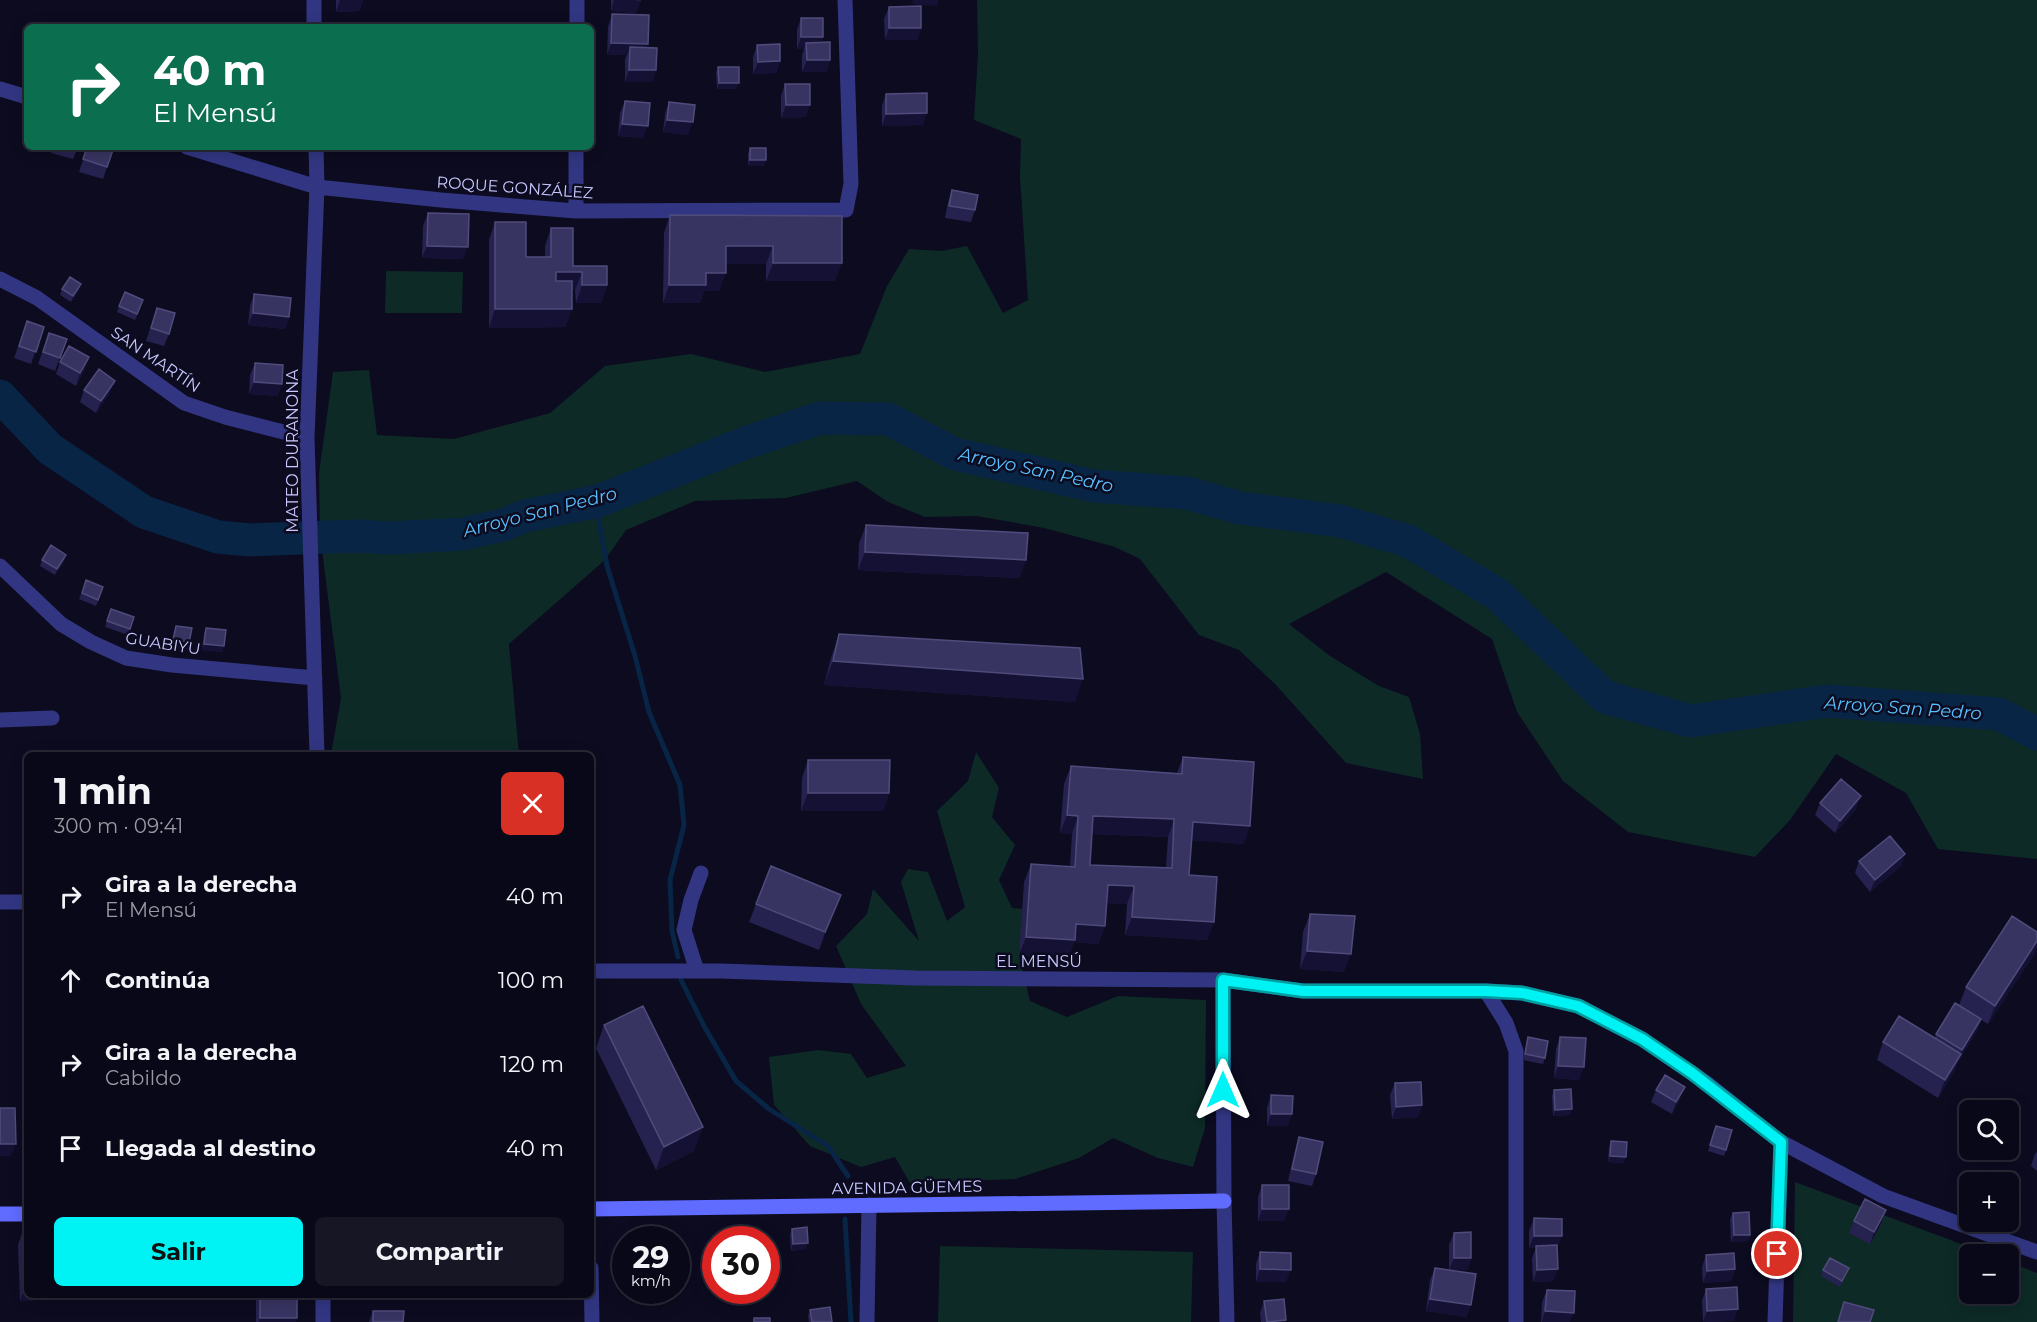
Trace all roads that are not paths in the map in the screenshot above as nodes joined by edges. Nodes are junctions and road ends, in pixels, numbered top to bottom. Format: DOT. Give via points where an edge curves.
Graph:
graph roads {
  1 [pos="314,0"];
  2 [pos="577,0"];
  3 [pos="845,0"];
  4 [pos="314,24"];
  5 [pos="577,24"];
  6 [pos="0,89"];
  7 [pos="24,96"];
  8 [pos="197,150"];
  9 [pos="316,150"];
  10 [pos="576,150"];
  11 [pos="317,187"];
  12 [pos="576,211"];
  13 [pos="0,279"];
  14 [pos="307,438"];
  15 [pos="0,566"];
  16 [pos="315,678"];
  17 [pos="52,718"];
  18 [pos="0,720"];
  19 [pos="317,752"];
  20 [pos="701,873"];
  21 [pos="0,902"];
  22 [pos="24,902"];
  23 [pos="594,971"];
  24 [pos="697,971"];
  25 [pos="1223,980"];
  26 [pos="1486,991"];
  27 [pos="1781,1142"];
  28 [pos="1224,1201"];
  29 [pos="869,1206"];
  30 [pos="594,1209"];
  31 [pos="0,1214"];
  32 [pos="24,1214"];
  33 [pos="2037,1252"];
  34 [pos="323,1298"];
  35 [pos="592,1298"];
  36 [pos="323,1322"];
  37 [pos="592,1322"];
  38 [pos="867,1322"];
  39 [pos="1227,1322"];
  40 [pos="1516,1322"];
  41 [pos="1775,1322"];
  1 -- 4 [label="street"];
  2 -- 5 [label="street"];
  3 -- 12 [label="street, ROQUE GONZÁLEZ" via="850,184 846,210"];
  6 -- 7 [label="street"];
  8 -- 11 [label="street, ROQUE GONZÁLEZ"];
  9 -- 11 [label="street, MATEO DURANONA"];
  10 -- 12 [label="street"];
  11 -- 12 [label="street, ROQUE GONZÁLEZ"];
  11 -- 14 [label="street, MATEO DURANONA"];
  13 -- 14 [label="street, SAN MARTÍN" via="37,298 184,403"];
  14 -- 16 [label="street, MATEO DURANONA"];
  15 -- 16 [label="street, GUABIYU" via="61,624 126,658"];
  16 -- 19 [label="street, MATEO DURANONA"];
  17 -- 18 [label="street"];
  20 -- 24 [label="street" via="684,930"];
  21 -- 22 [label="street"];
  23 -- 24 [label="street, EL MENSÚ"];
  24 -- 25 [label="street, EL MENSÚ" via="915,978"];
  25 -- 26 [label="street, EL MENSÚ" via="1303,991"];
  25 -- 28 [label="street"];
  26 -- 27 [label="street, EL MENSÚ" via="1522,993 1578,1006 1642,1039 1699,1077"];
  26 -- 40 [label="street" via="1506,1023 1516,1051"];
  27 -- 33 [label="street, EL MENSÚ" via="1883,1196"];
  27 -- 41 [label="street"];
  28 -- 29 [label="main road, AVENIDA GÜEMES"];
  28 -- 39 [label="street"];
  29 -- 30 [label="main road, AVENIDA GÜEMES"];
  29 -- 38 [label="street"];
  31 -- 32 [label="main road"];
  34 -- 36 [label="street"];
  35 -- 37 [label="street"];
}
